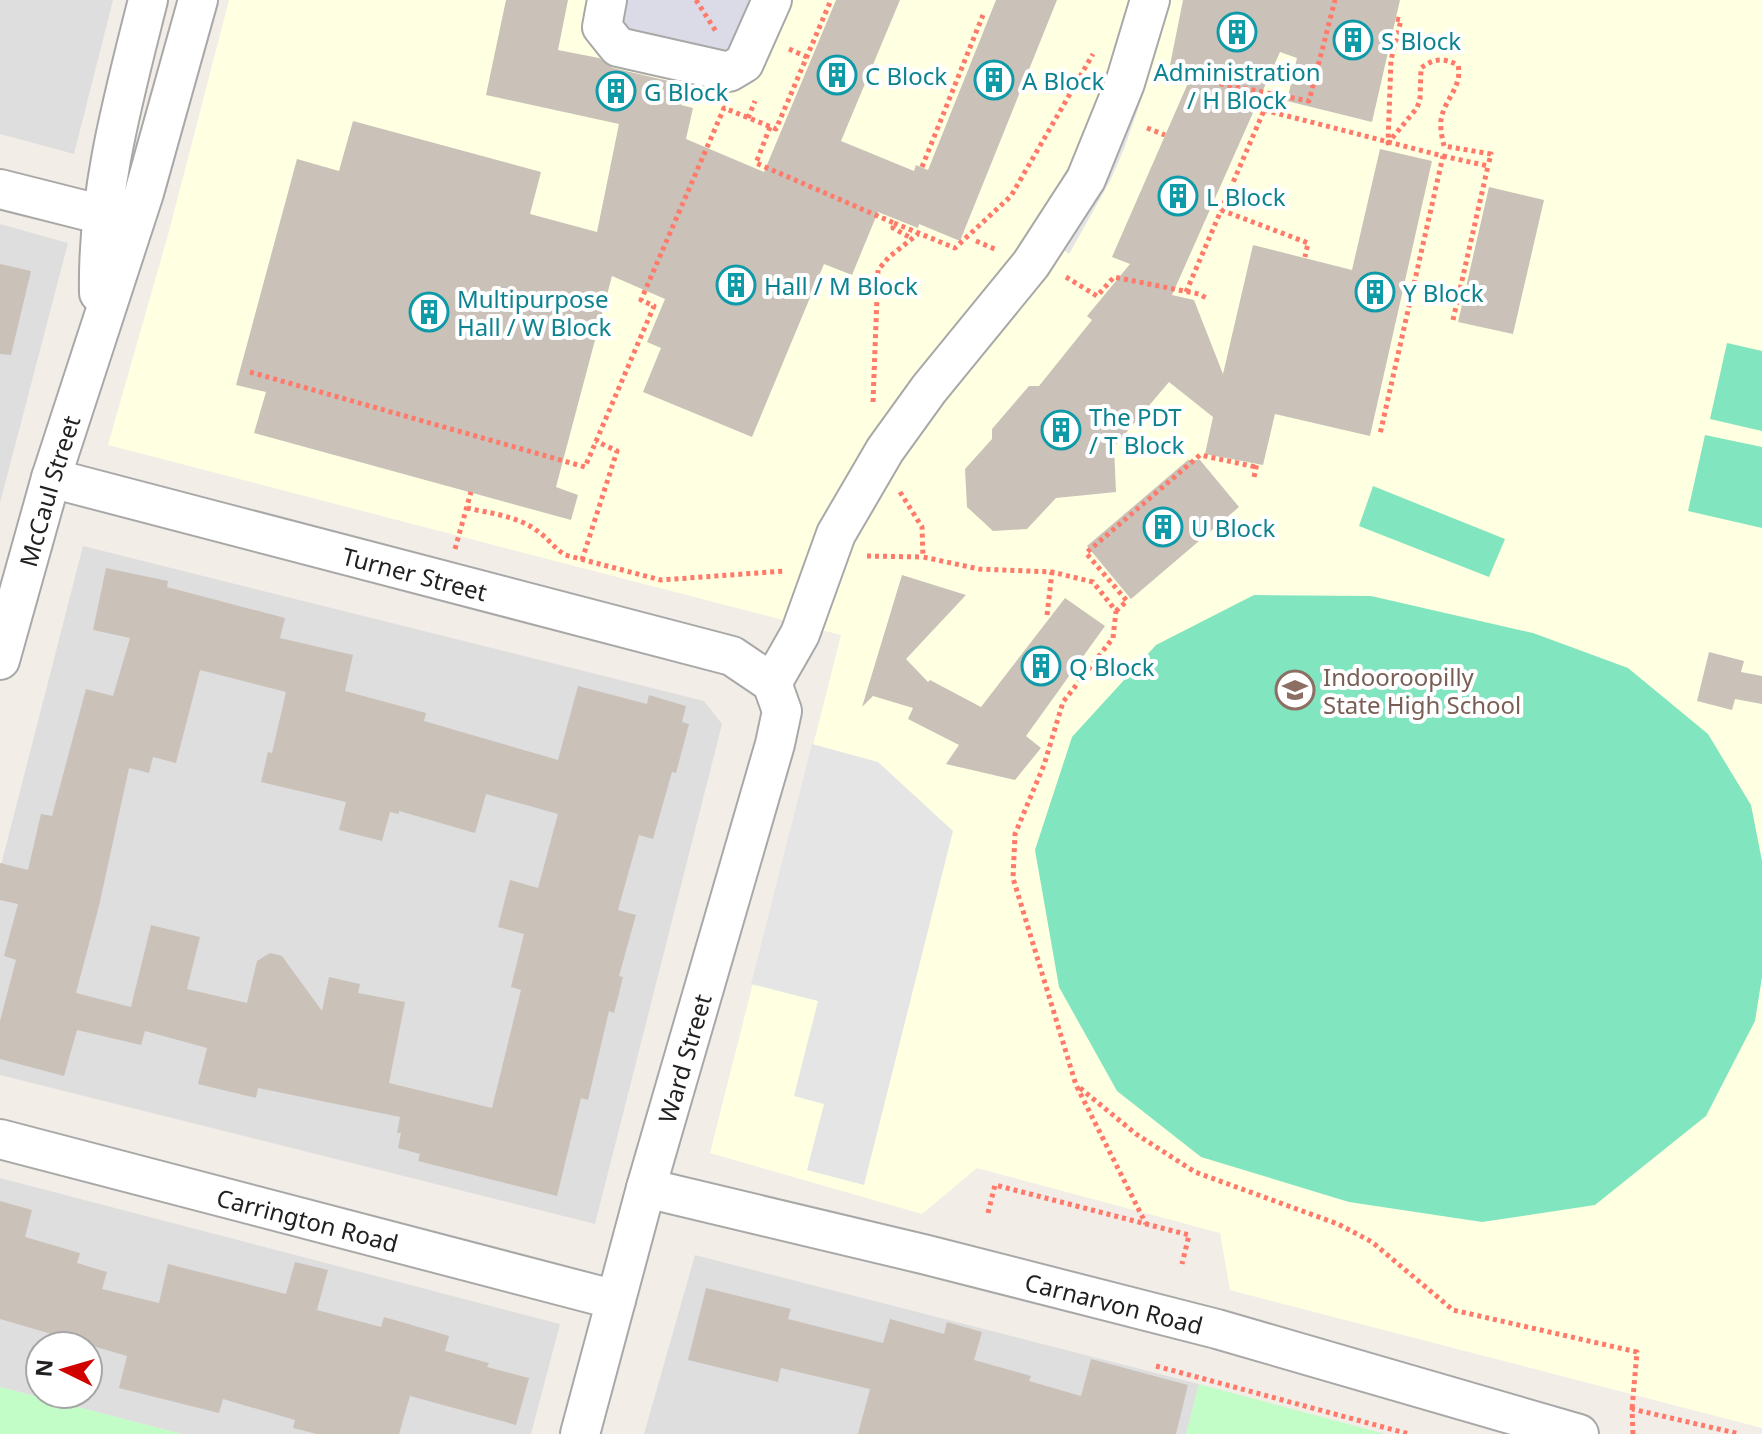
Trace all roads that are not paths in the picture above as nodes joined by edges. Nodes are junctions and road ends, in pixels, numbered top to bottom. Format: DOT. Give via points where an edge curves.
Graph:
graph roads {
  1 [pos="148,0"];
  2 [pos="198,0"];
  3 [pos="607,0"];
  4 [pos="772,0"];
  5 [pos="1150,0"];
  6 [pos="0,189"];
  7 [pos="103,215"];
  8 [pos="100,323"];
  9 [pos="51,478"];
  10 [pos="0,660"];
  11 [pos="772,683"];
  12 [pos="0,1139"];
  13 [pos="646,1188"];
  14 [pos="616,1300"];
  15 [pos="580,1434"];
  16 [pos="1579,1434"];
  1 -- 7 [label="street, McCaul Street" via="113,141"];
  2 -- 8 [label="street, McCaul Street" via="144,193"];
  3 -- 4 [label="street" via="602,27 618,47 729,72 744,63"];
  5 -- 11 [label="street" via="1125,83 1086,179 1031,264 885,450 836,534 800,634"];
  6 -- 7 [label="street"];
  7 -- 8 [label="street, McCaul Street"];
  8 -- 9 [label="street, McCaul Street"];
  9 -- 10 [label="street, McCaul Street"];
  9 -- 11 [label="street, Turner Street" via="732,656"];
  11 -- 13 [label="street, Ward Street" via="782,711 775,744"];
  12 -- 14 [label="street, Carrington Road"];
  13 -- 14 [label="street, Ward Street"];
  13 -- 16 [label="street, Carnarvon Road" via="1217,1329"];
  14 -- 15 [label="street, Ward Street"];
}
